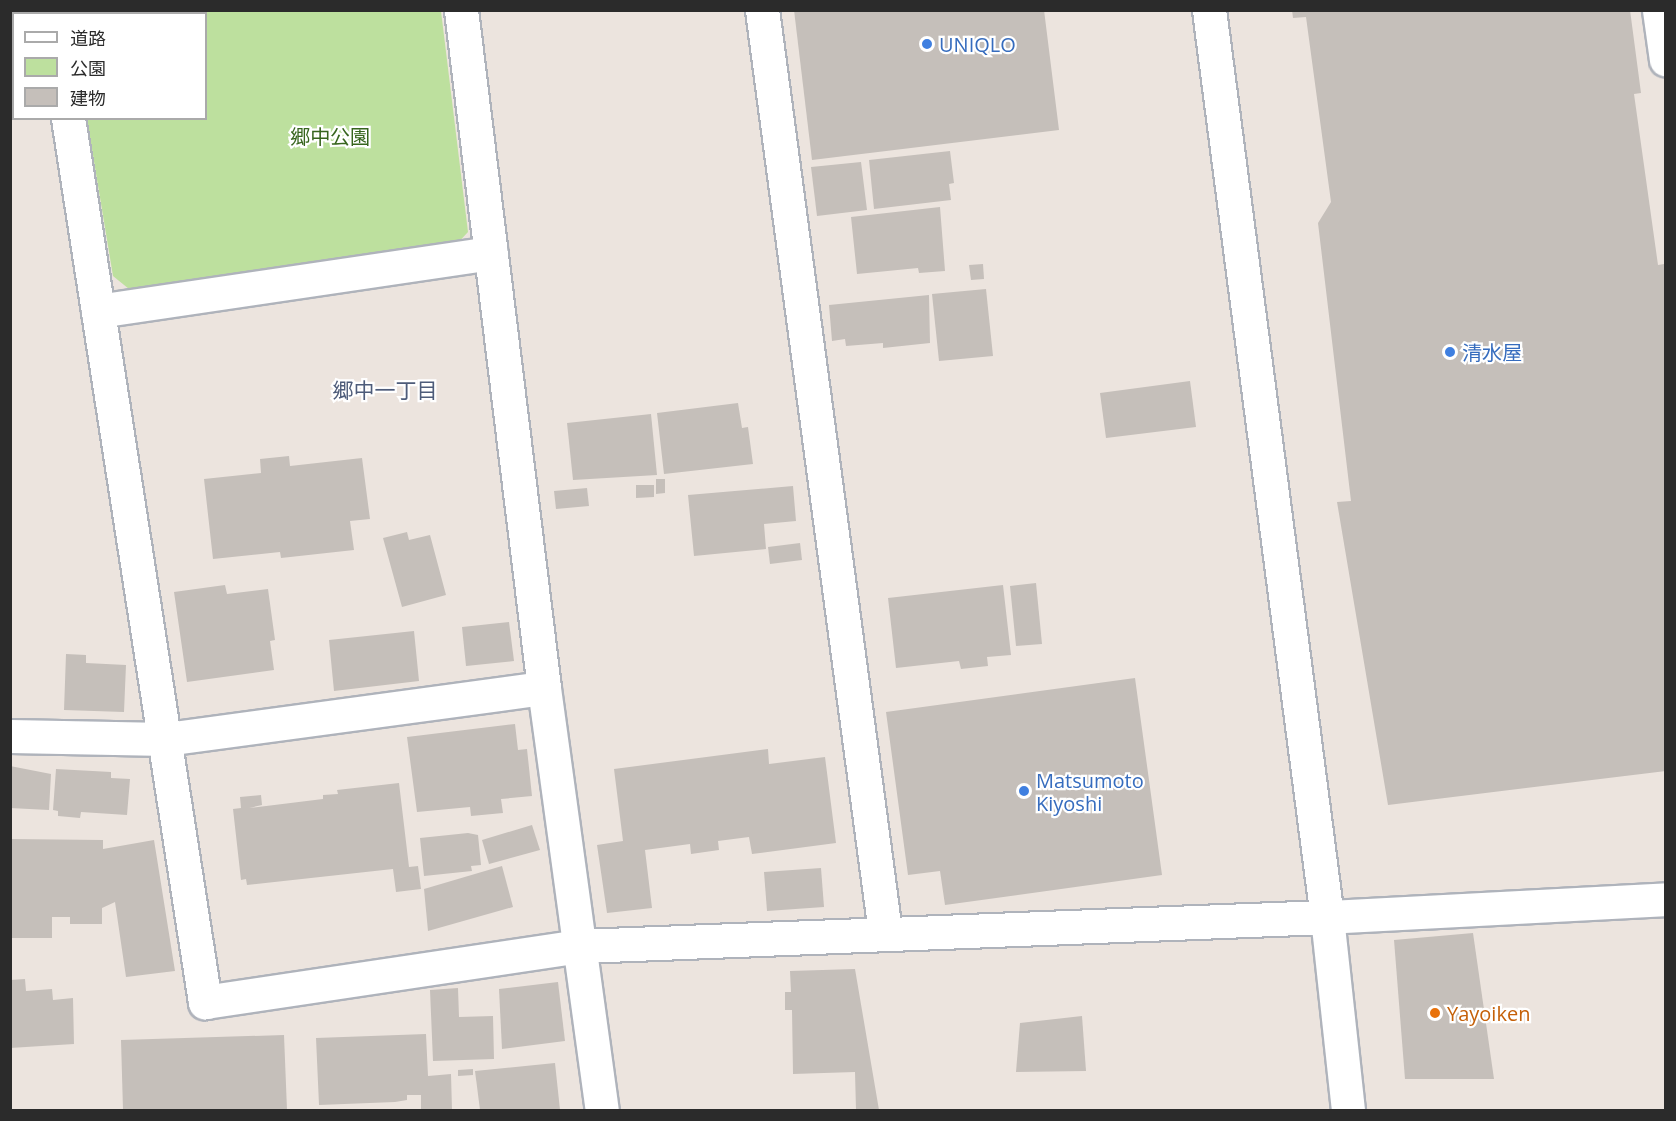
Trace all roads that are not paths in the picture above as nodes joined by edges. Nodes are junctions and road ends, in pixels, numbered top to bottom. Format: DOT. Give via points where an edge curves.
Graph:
graph roads {
  1 [pos="461,10"];
  2 [pos="762,10"];
  3 [pos="1209,10"];
  4 [pos="1659,10"];
  5 [pos="1665,60"];
  6 [pos="68,120"];
  7 [pos="491,253"];
  8 [pos="98,311"];
  9 [pos="544,688"];
  10 [pos="10,736"];
  11 [pos="166,739"];
  12 [pos="1665,899"];
  13 [pos="1327,916"];
  14 [pos="885,932"];
  15 [pos="581,946"];
  16 [pos="602,1110"];
  17 [pos="1348,1110"];
  1 -- 7 [label="street"];
  2 -- 14 [label="street"];
  3 -- 13 [label="street"];
  4 -- 5 [label="street"];
  6 -- 8 [label="street"];
  7 -- 8 [label="street"];
  7 -- 9 [label="street"];
  8 -- 11 [label="street"];
  9 -- 11 [label="street"];
  9 -- 15 [label="street"];
  10 -- 11 [label="street"];
  11 -- 15 [label="street" via="205,1002"];
  12 -- 13 [label="street"];
  13 -- 14 [label="street"];
  13 -- 17 [label="street"];
  14 -- 15 [label="street"];
  15 -- 16 [label="street"];
}
